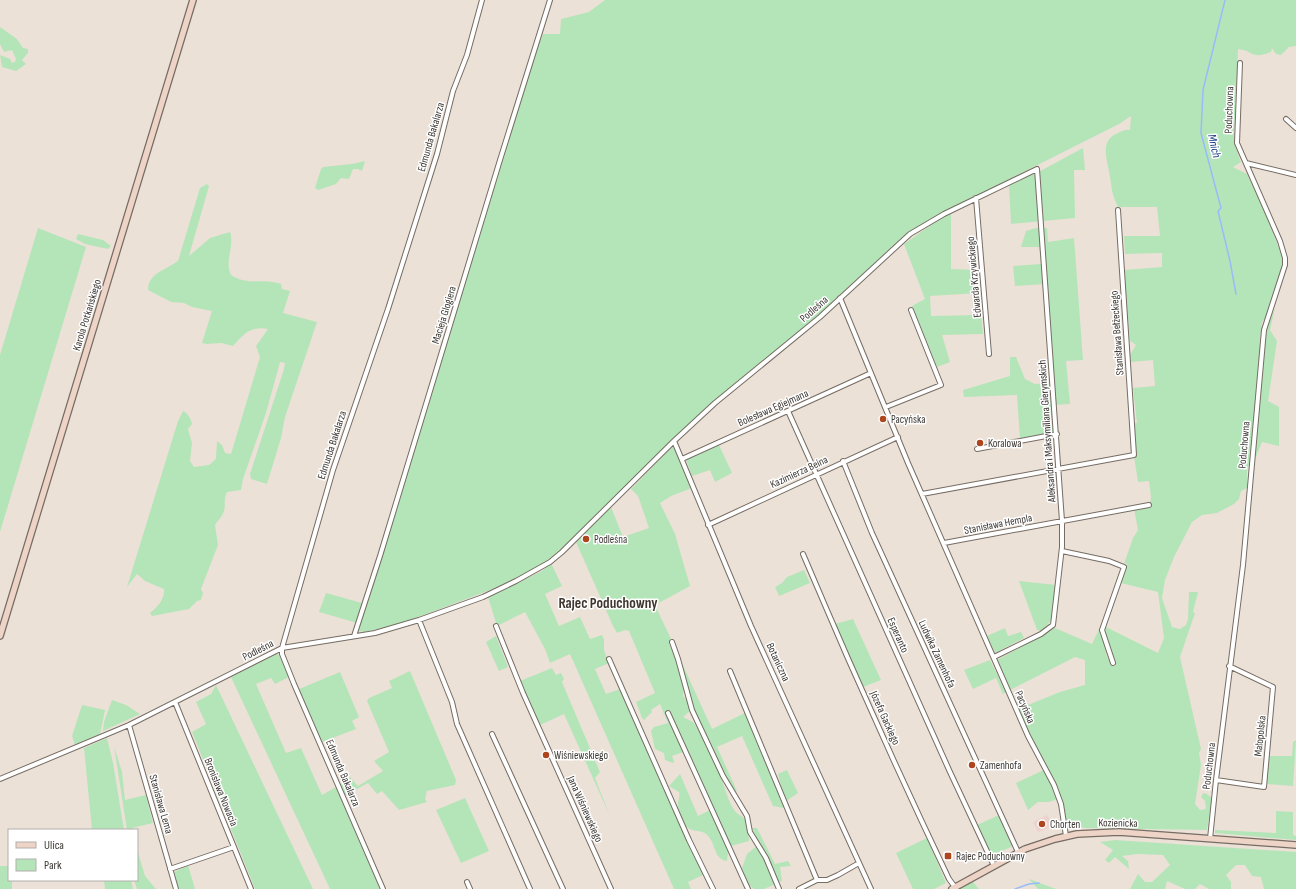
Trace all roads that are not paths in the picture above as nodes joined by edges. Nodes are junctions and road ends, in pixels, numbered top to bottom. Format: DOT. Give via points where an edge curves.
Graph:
graph roads {
  1 [pos="193,0"];
  2 [pos="482,0"];
  3 [pos="550,0"];
  4 [pos="1240,63"];
  5 [pos="1286,119"];
  6 [pos="1296,128"];
  7 [pos="1246,163"];
  8 [pos="1037,169"];
  9 [pos="1296,175"];
  10 [pos="976,198"];
  11 [pos="1118,210"];
  12 [pos="840,298"];
  13 [pos="911,310"];
  14 [pos="989,354"];
  15 [pos="871,373"];
  16 [pos="886,407"];
  17 [pos="788,411"];
  18 [pos="1057,434"];
  19 [pos="898,437"];
  20 [pos="674,441"];
  21 [pos="977,449"];
  22 [pos="682,459"];
  23 [pos="843,461"];
  24 [pos="1059,470"];
  25 [pos="817,474"];
  26 [pos="922,494"];
  27 [pos="1149,505"];
  28 [pos="1062,521"];
  29 [pos="708,525"];
  30 [pos="944,543"];
  31 [pos="1062,551"];
  32 [pos="803,554"];
  33 [pos="419,620"];
  34 [pos="496,626"];
  35 [pos="0,636"];
  36 [pos="354,636"];
  37 [pos="672,642"];
  38 [pos="282,648"];
  39 [pos="994,658"];
  40 [pos="609,659"];
  41 [pos="1113,663"];
  42 [pos="1230,666"];
  43 [pos="730,670"];
  44 [pos="175,702"];
  45 [pos="668,713"];
  46 [pos="130,724"];
  47 [pos="492,734"];
  48 [pos="0,779"];
  49 [pos="1216,780"];
  50 [pos="1066,836"];
  51 [pos="1210,839"];
  52 [pos="1296,845"];
  53 [pos="234,847"];
  54 [pos="1018,852"];
  55 [pos="859,863"];
  56 [pos="994,866"];
  57 [pos="170,869"];
  58 [pos="817,880"];
  59 [pos="467,882"];
  60 [pos="953,888"];
  61 [pos="176,889"];
  62 [pos="251,889"];
  63 [pos="383,889"];
  64 [pos="470,889"];
  65 [pos="530,889"];
  66 [pos="563,889"];
  67 [pos="611,889"];
  68 [pos="713,889"];
  69 [pos="748,889"];
  70 [pos="779,889"];
  71 [pos="799,889"];
  72 [pos="871,889"];
  1 -- 35 [label="street, Karola Potkańskiego"];
  2 -- 38 [label="street, Edmunda Bakalarza" via="468,56 453,91 437,154 388,309 333,470"];
  3 -- 36 [label="street, Macieja Glogiera"];
  4 -- 7 [label="street, Poduchowna" via="1237,143"];
  5 -- 6 [label="street"];
  7 -- 9 [label="street"];
  7 -- 42 [label="street, Poduchowna" via="1285,258 1264,330 1243,566"];
  8 -- 10 [label="street, Podleśna"];
  8 -- 18 [label="street, Aleksandra i Maksymiliana Gierymskich"];
  10 -- 12 [label="street, Podleśna" via="910,234"];
  10 -- 14 [label="street, Edwarda Krzywickiego"];
  11 -- 24 [label="street, Stanisława Bełżeckiego" via="1134,456"];
  12 -- 15 [label="street, Pacyńska"];
  12 -- 20 [label="street, Podleśna" via="715,403"];
  13 -- 16 [label="street" via="941,385"];
  15 -- 16 [label="street, Pacyńska"];
  15 -- 17 [label="street, Bolesława Egiejmana"];
  16 -- 19 [label="street, Pacyńska"];
  17 -- 22 [label="street, Bolesława Egiejmana"];
  17 -- 25 [label="street, Esperanto"];
  18 -- 21 [label="street"];
  18 -- 24 [label="street, Aleksandra i Maksymiliana Gierymskich"];
  19 -- 23 [label="street, Kazimierza Beina"];
  19 -- 26 [label="street, Pacyńska"];
  20 -- 22 [label="street, Botaniczna"];
  20 -- 33 [label="street, Podleśna" via="550,562 483,596"];
  22 -- 29 [label="street, Botaniczna"];
  23 -- 25 [label="street, Kazimierza Beina"];
  23 -- 54 [label="street, Ludwika Zamenhofa" via="872,533"];
  24 -- 26 [label="street"];
  24 -- 28 [label="street, Aleksandra i Maksymiliana Gierymskich"];
  25 -- 29 [label="street, Kazimierza Beina"];
  25 -- 56 [label="street, Esperanto"];
  26 -- 30 [label="street, Pacyńska"];
  27 -- 28 [label="street, Stanisława Hempla"];
  28 -- 30 [label="street, Stanisława Hempla"];
  28 -- 31 [label="street, Aleksandra i Maksymiliana Gierymskich"];
  29 -- 55 [label="street, Botaniczna"];
  30 -- 39 [label="street, Pacyńska"];
  31 -- 39 [label="street, Aleksandra i Maksymiliana Gierymskich" via="1053,625"];
  31 -- 41 [label="street" via="1124,567 1102,630"];
  32 -- 60 [label="street, Józefa Gackiego"];
  33 -- 36 [label="street, Podleśna"];
  33 -- 65 [label="street" via="452,702 457,724"];
  34 -- 67 [label="street, Jana Wiśniewskiego" via="523,693"];
  36 -- 38 [label="street, Podleśna"];
  37 -- 70 [label="street" via="692,710 723,776 747,816 750,832 766,858"];
  38 -- 44 [label="street, Podleśna"];
  38 -- 63 [label="street, Edmunda Bakalarza" via="294,684"];
  39 -- 50 [label="street, Pacyńska" via="1028,736 1054,785 1061,804"];
  40 -- 68 [label="street"];
  42 -- 49 [label="street, Poduchowna"];
  42 -- 49 [label="street, Małopolska" via="1273,687 1264,787"];
  43 -- 58 [label="street"];
  44 -- 46 [label="street, Podleśna"];
  44 -- 53 [label="street, Bronisława Nowacia"];
  45 -- 69 [label="street"];
  46 -- 48 [label="street, Podleśna"];
  46 -- 57 [label="street, Stanisława Lema"];
  47 -- 66 [label="street"];
  49 -- 51 [label="street, Poduchowna"];
  50 -- 51 [label="street, Kozienicka" via="1119,832"];
  50 -- 54 [label="street, Kozienicka"];
  51 -- 52 [label="street, Kozienicka"];
  53 -- 57 [label="street"];
  53 -- 62 [label="street, Bronisława Nowacia"];
  54 -- 56 [label="street, Kozienicka"];
  55 -- 58 [label="street" via="827,880"];
  55 -- 72 [label="street, Botaniczna"];
  56 -- 60 [label="street, Kozienicka"];
  57 -- 61 [label="street, Stanisława Lema"];
  58 -- 71 [label="street"];
  59 -- 64 [label="street"];
}
